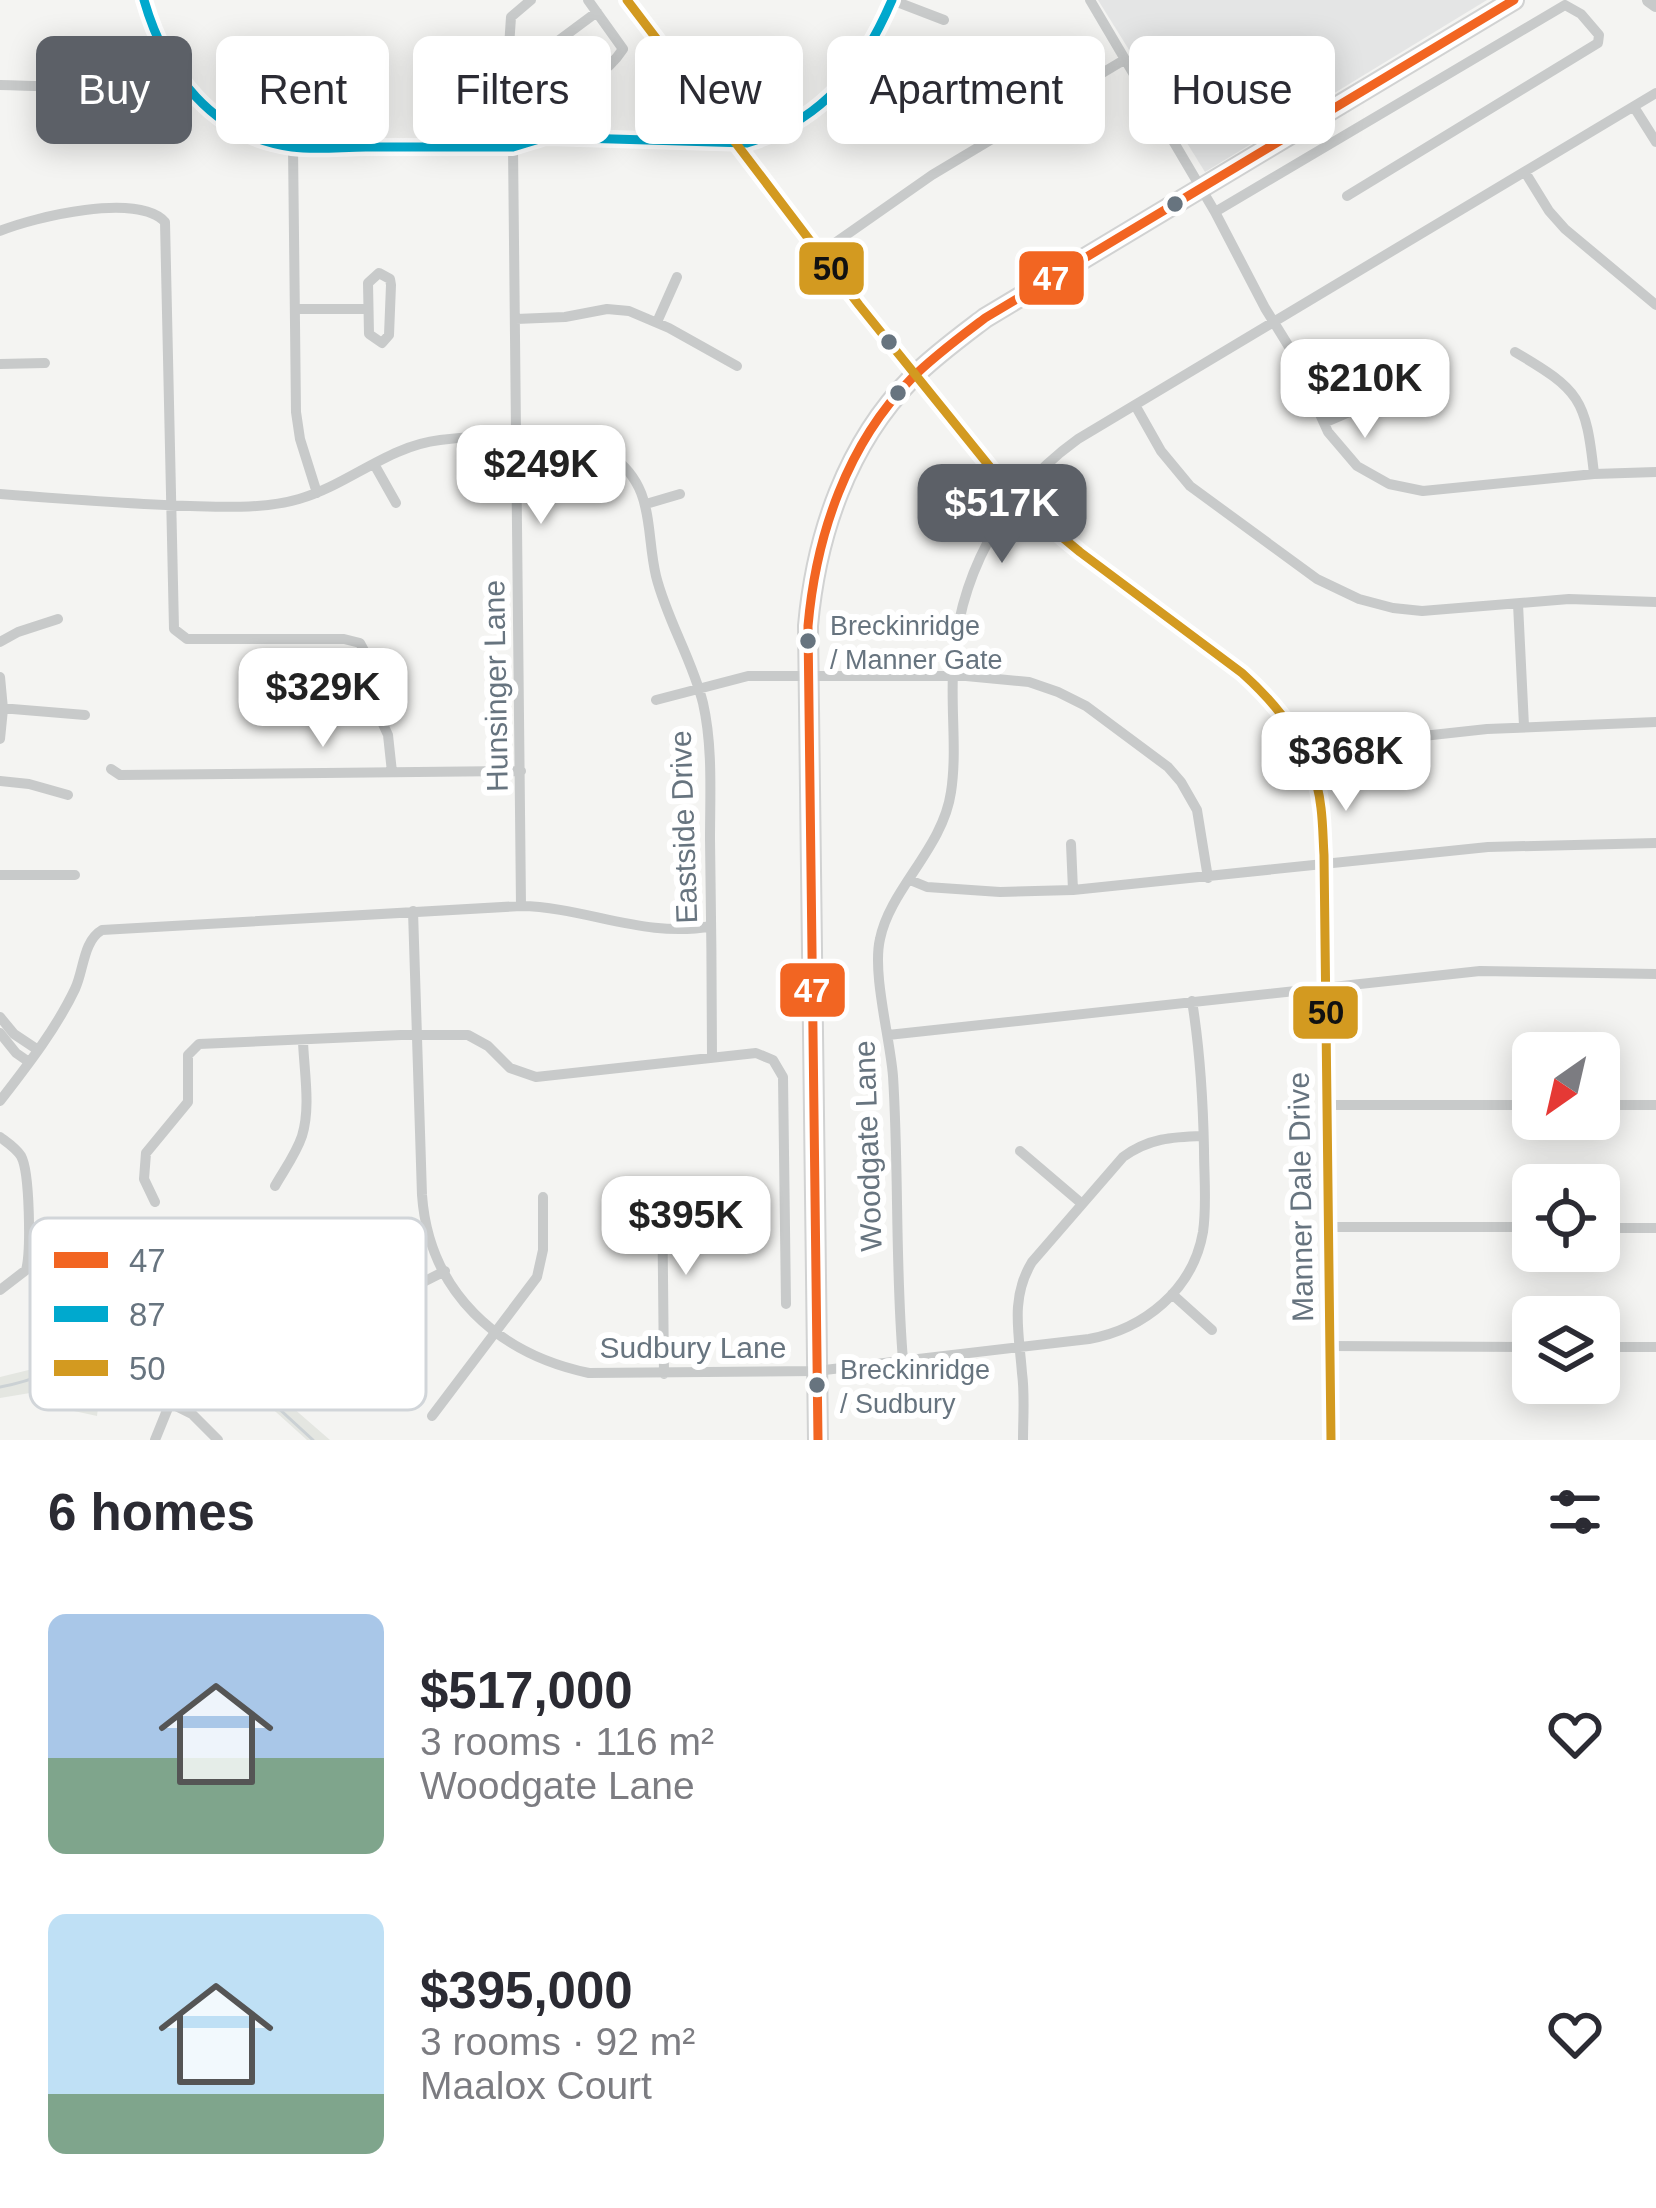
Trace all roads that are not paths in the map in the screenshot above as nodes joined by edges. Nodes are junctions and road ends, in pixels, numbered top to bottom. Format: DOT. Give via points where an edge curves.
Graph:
graph roads {
  1 [pos="143,0"];
  2 [pos="531,0"];
  3 [pos="588,0"];
  4 [pos="627,0"];
  5 [pos="892,0"];
  6 [pos="1090,0"];
  7 [pos="1514,0"];
  8 [pos="597,12"];
  9 [pos="944,20"];
  10 [pos="157,36"];
  11 [pos="510,36"];
  12 [pos="565,36"];
  13 [pos="654,36"];
  14 [pos="1124,60"];
  15 [pos="611,63"];
  16 [pos="0,85"];
  17 [pos="36,85"];
  18 [pos="1656,93"];
  19 [pos="192,96"];
  20 [pos="1634,107"];
  21 [pos="803,116"];
  22 [pos="635,139"];
  23 [pos="1656,142"];
  24 [pos="736,144"];
  25 [pos="293,147"];
  26 [pos="513,147"];
  27 [pos="1525,172"];
  28 [pos="1199,189"];
  29 [pos="1347,196"];
  30 [pos="1215,212"];
  31 [pos="0,231"];
  32 [pos="819,254"];
  33 [pos="677,278"];
  34 [pos="1656,304"];
  35 [pos="367,309"];
  36 [pos="295,310"];
  37 [pos="516,319"];
  38 [pos="657,322"];
  39 [pos="1274,322"];
  40 [pos="1515,352"];
  41 [pos="45,363"];
  42 [pos="0,364"];
  43 [pos="737,366"];
  44 [pos="916,374"];
  45 [pos="1368,404"];
  46 [pos="1135,405"];
  47 [pos="1324,422"];
  48 [pos="516,437"];
  49 [pos="374,464"];
  50 [pos="1656,472"];
  51 [pos="1594,474"];
  52 [pos="316,493"];
  53 [pos="0,494"];
  54 [pos="680,494"];
  55 [pos="1015,498"];
  56 [pos="396,503"];
  57 [pos="646,504"];
  58 [pos="170,505"];
  59 [pos="1656,602"];
  60 [pos="1518,604"];
  61 [pos="58,619"];
  62 [pos="0,642"];
  63 [pos="808,676"];
  64 [pos="952,676"];
  65 [pos="0,677"];
  66 [pos="698,688"];
  67 [pos="656,700"];
  68 [pos="2,708"];
  69 [pos="85,715"];
  70 [pos="1656,722"];
  71 [pos="1524,726"];
  72 [pos="0,739"];
  73 [pos="1304,749"];
  74 [pos="111,770"];
  75 [pos="521,771"];
  76 [pos="392,772"];
  77 [pos="0,782"];
  78 [pos="68,795"];
  79 [pos="1656,843"];
  80 [pos="1071,844"];
  81 [pos="1324,865"];
  82 [pos="0,875"];
  83 [pos="75,875"];
  84 [pos="1208,878"];
  85 [pos="910,880"];
  86 [pos="1073,890"];
  87 [pos="521,907"];
  88 [pos="413,911"];
  89 [pos="711,926"];
  90 [pos="1656,974"];
  91 [pos="1325,986"];
  92 [pos="1192,1001"];
  93 [pos="0,1017"];
  94 [pos="0,1034"];
  95 [pos="419,1035"];
  96 [pos="888,1035"];
  97 [pos="303,1040"];
  98 [pos="38,1050"];
  99 [pos="712,1057"];
  100 [pos="29,1062"];
  101 [pos="0,1100"];
  102 [pos="1328,1105"];
  103 [pos="1512,1105"];
  104 [pos="1620,1105"];
  105 [pos="1656,1105"];
  106 [pos="1204,1136"];
  107 [pos="0,1137"];
  108 [pos="1019,1151"];
  109 [pos="662,1184"];
  110 [pos="275,1186"];
  111 [pos="543,1197"];
  112 [pos="155,1202"];
  113 [pos="1081,1204"];
  114 [pos="425,1218"];
  115 [pos="426,1220"];
  116 [pos="1328,1227"];
  117 [pos="1512,1227"];
  118 [pos="1620,1228"];
  119 [pos="1656,1228"];
  120 [pos="445,1271"];
  121 [pos="426,1281"];
  122 [pos="0,1291"];
  123 [pos="1172,1294"];
  124 [pos="786,1304"];
  125 [pos="1212,1330"];
  126 [pos="495,1334"];
  127 [pos="1330,1346"];
  128 [pos="1019,1347"];
  129 [pos="1512,1347"];
  130 [pos="1620,1347"];
  131 [pos="1656,1347"];
  132 [pos="903,1360"];
  133 [pos="816,1371"];
  134 [pos="664,1374"];
  135 [pos="167,1410"];
  136 [pos="184,1410"];
  137 [pos="432,1416"];
  138 [pos="155,1440"];
  139 [pos="218,1440"];
  140 [pos="818,1440"];
  141 [pos="1023,1440"];
  142 [pos="1331,1440"];
  1 -- 10 [label="street"];
  2 -- 11 [label="street" via="511,17"];
  3 -- 8 [label="street"];
  4 -- 13 [label="street, Manner Dale Drive"];
  5 -- 9 [label="street"];
  5 -- 21 [label="street" via="864,57"];
  6 -- 14 [label="street"];
  7 -- 28 [label="main road"];
  8 -- 12 [label="street"];
  8 -- 15 [label="street" via="622,50"];
  14 -- 28 [label="street"];
  14 -- 32 [label="street" via="932,175"];
  16 -- 17 [label="street"];
  18 -- 20 [label="street, Woodgate Lane"];
  19 -- 25 [label="street" via="259,139"];
  20 -- 23 [label="street"];
  20 -- 27 [label="street, Woodgate Lane"];
  22 -- 26 [label="street" via="546,137"];
  24 -- 32 [label="street, Manner Dale Drive"];
  25 -- 26 [label="street"];
  25 -- 36 [label="street"];
  26 -- 37 [label="street, Hunsinger Lane"];
  27 -- 34 [label="street" via="1565,230"];
  27 -- 39 [label="street, Woodgate Lane"];
  28 -- 30 [label="street"];
  28 -- 44 [label="main road" via="1003,307"];
  29 -- 30 [label="street" via="1598,43 1599,35 1565,5"];
  30 -- 39 [label="street"];
  31 -- 58 [label="street" via="90,210 153,212 165,222"];
  32 -- 44 [label="street, Manner Dale Drive"];
  33 -- 38 [label="street"];
  35 -- 35 [label="street" via="369,334 382,343 391,285 384,274 368,283"];
  35 -- 36 [label="street"];
  36 -- 52 [label="street" via="296,412"];
  37 -- 38 [label="street" via="618,309"];
  37 -- 48 [label="street, Hunsinger Lane"];
  38 -- 43 [label="street"];
  39 -- 46 [label="street, Woodgate Lane"];
  39 -- 47 [label="street"];
  40 -- 51 [label="street" via="1556,376 1580,403"];
  41 -- 42 [label="street"];
  44 -- 55 [label="street, Manner Dale Drive"];
  44 -- 63 [label="main road" via="862,445 835,500 814,574"];
  45 -- 47 [label="street"];
  46 -- 55 [label="street, Woodgate Lane" via="1060,452"];
  46 -- 60 [label="street" via="1190,486 1335,589 1422,611"];
  47 -- 51 [label="street" via="1357,466 1399,488"];
  48 -- 49 [label="street, Eastside Drive" via="428,442"];
  48 -- 57 [label="street, Eastside Drive" via="570,438 600,448 630,473"];
  48 -- 75 [label="street, Hunsinger Lane"];
  49 -- 52 [label="street, Eastside Drive"];
  49 -- 56 [label="street"];
  50 -- 51 [label="street"];
  52 -- 58 [label="street, Eastside Drive" via="256,506"];
  53 -- 58 [label="street, Eastside Drive"];
  54 -- 57 [label="street"];
  55 -- 64 [label="street, Woodgate Lane" via="970,579"];
  55 -- 73 [label="street, Manner Dale Drive" via="1242,673"];
  57 -- 66 [label="street, Eastside Drive" via="660,588"];
  58 -- 76 [label="street" via="178,634 360,643"];
  59 -- 60 [label="street"];
  60 -- 71 [label="street"];
  61 -- 62 [label="street"];
  63 -- 64 [label="street"];
  63 -- 66 [label="street" via="748,676"];
  63 -- 133 [label="main road"];
  64 -- 84 [label="street" via="1058,692 1158,759 1197,810"];
  64 -- 85 [label="street, Woodgate Lane" via="949,802"];
  65 -- 68 [label="street"];
  66 -- 67 [label="street"];
  66 -- 89 [label="street, Eastside Drive" via="709,752"];
  68 -- 69 [label="street"];
  68 -- 72 [label="street"];
  70 -- 71 [label="street"];
  71 -- 73 [label="street"];
  73 -- 81 [label="street, Manner Dale Drive" via="1318,791"];
  74 -- 76 [label="street"];
  75 -- 76 [label="street"];
  75 -- 87 [label="street, Hunsinger Lane"];
  77 -- 78 [label="street"];
  79 -- 81 [label="street" via="1519,845"];
  80 -- 86 [label="street"];
  81 -- 84 [label="street"];
  81 -- 91 [label="street, Manner Dale Drive"];
  82 -- 83 [label="street"];
  84 -- 86 [label="street"];
  85 -- 86 [label="street" via="963,890"];
  85 -- 96 [label="street, Woodgate Lane" via="879,945"];
  87 -- 88 [label="street"];
  87 -- 89 [label="street" via="644,926"];
  88 -- 95 [label="street, Sudbury Lane"];
  88 -- 98 [label="street" via="102,930"];
  89 -- 99 [label="street, Eastside Drive"];
  90 -- 91 [label="street" via="1480,971"];
  91 -- 92 [label="street"];
  91 -- 102 [label="street, Manner Dale Drive"];
  92 -- 96 [label="street"];
  92 -- 106 [label="street, Sudbury Lane"];
  93 -- 98 [label="street"];
  94 -- 100 [label="street"];
  95 -- 97 [label="street"];
  95 -- 99 [label="street" via="474,1037 531,1077"];
  95 -- 114 [label="street, Sudbury Lane"];
  96 -- 132 [label="street, Woodgate Lane"];
  97 -- 110 [label="street" via="304,1131"];
  97 -- 112 [label="street" via="194,1047 188,1102 146,1154 144,1179"];
  98 -- 100 [label="street"];
  99 -- 124 [label="street" via="756,1053 783,1077"];
  100 -- 101 [label="street"];
  102 -- 103 [label="street"];
  102 -- 116 [label="street, Manner Dale Drive"];
  104 -- 105 [label="street"];
  106 -- 113 [label="street" via="1138,1146"];
  106 -- 123 [label="street, Sudbury Lane" via="1202,1240"];
  107 -- 122 [label="street" via="26,1167 28,1246 26,1270"];
  108 -- 113 [label="street"];
  109 -- 134 [label="street"];
  111 -- 126 [label="street" via="540,1269"];
  113 -- 128 [label="street" via="1026,1271 1017,1302"];
  115 -- 120 [label="street, Sudbury Lane"];
  116 -- 117 [label="street"];
  116 -- 127 [label="street, Manner Dale Drive"];
  118 -- 119 [label="street"];
  120 -- 121 [label="street"];
  120 -- 126 [label="street, Sudbury Lane"];
  123 -- 125 [label="street"];
  123 -- 128 [label="street, Sudbury Lane" via="1116,1333"];
  126 -- 134 [label="street, Sudbury Lane" via="561,1367"];
  126 -- 137 [label="street"];
  127 -- 129 [label="street"];
  127 -- 142 [label="street, Manner Dale Drive"];
  128 -- 132 [label="street, Sudbury Lane"];
  128 -- 141 [label="street"];
  130 -- 131 [label="street"];
  132 -- 133 [label="street, Sudbury Lane"];
  133 -- 134 [label="street, Sudbury Lane"];
  133 -- 140 [label="main road"];
  135 -- 138 [label="street"];
  136 -- 139 [label="street"];
}
